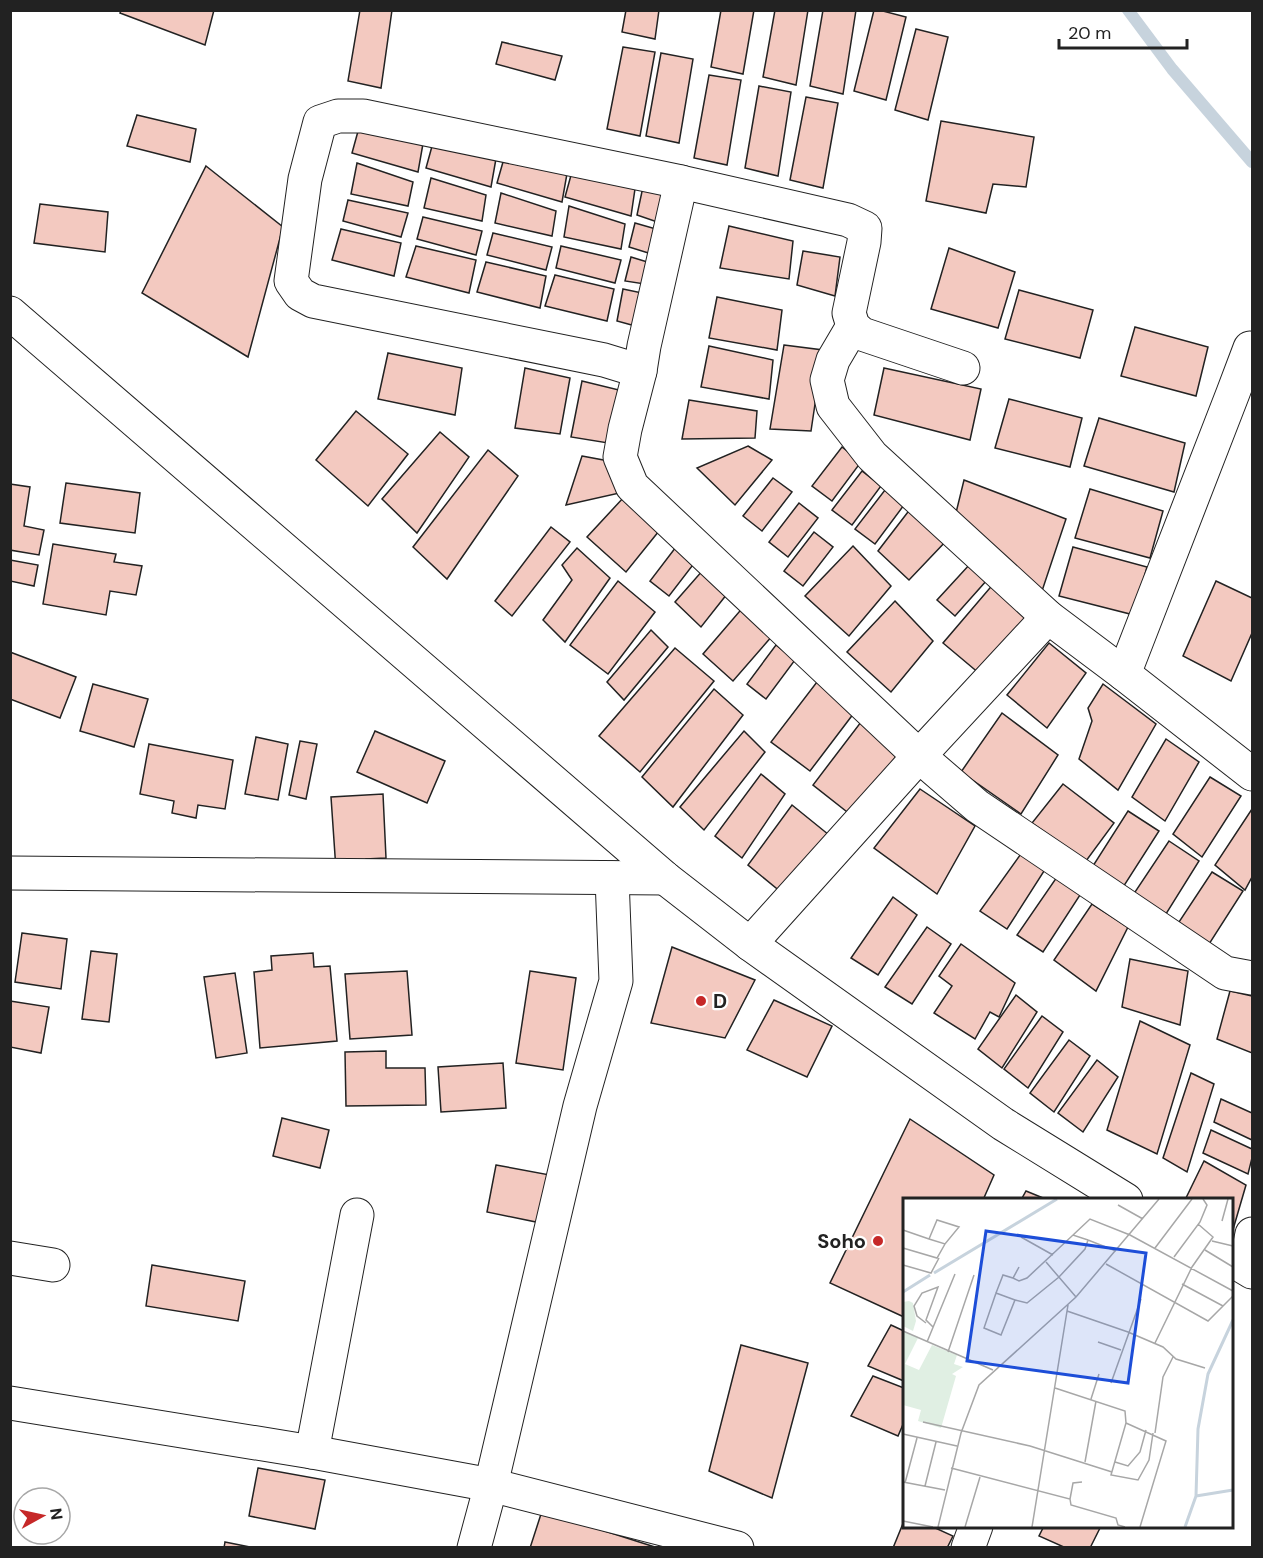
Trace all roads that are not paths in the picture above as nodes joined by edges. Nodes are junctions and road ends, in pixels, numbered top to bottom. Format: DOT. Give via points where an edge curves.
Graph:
graph roads {
  1 [pos="681,182"];
  2 [pos="10,313"];
  3 [pos="853,326"];
  4 [pos="1250,348"];
  5 [pos="963,368"];
  6 [pos="640,371"];
  7 [pos="1048,617"];
  8 [pos="1124,674"];
  9 [pos="919,756"];
  10 [pos="1252,774"];
  11 [pos="10,873"];
  12 [pos="612,878"];
  13 [pos="665,878"];
  14 [pos="750,944"];
  15 [pos="1252,978"];
  16 [pos="1112,1196"];
  17 [pos="357,1215"];
  18 [pos="1252,1234"];
  19 [pos="10,1258"];
  20 [pos="53,1265"];
  21 [pos="1243,1266"];
  22 [pos="10,1403"];
  23 [pos="312,1452"];
  24 [pos="491,1485"];
  25 [pos="976,1528"];
  26 [pos="474,1548"];
  27 [pos="737,1548"];
  28 [pos="968,1548"];
  1 -- 3 [label="street" via="848,220 865,228 849,313"];
  1 -- 6 [label="street"];
  1 -- 6 [label="street" via="363,116 338,116 320,122 305,179 291,281 300,294 313,301 604,360"];
  2 -- 13 [label="street"];
  3 -- 5 [label="street" via="862,334"];
  3 -- 7 [label="street" via="833,360 827,380 833,406 872,456"];
  4 -- 8 [label="street"];
  6 -- 9 [label="street" via="620,457 632,486"];
  7 -- 8 [label="street"];
  7 -- 9 [label="street"];
  8 -- 10 [label="street"];
  9 -- 14 [label="street"];
  9 -- 15 [label="street" via="977,806 1225,973"];
  11 -- 12 [label="street"];
  12 -- 13 [label="street"];
  12 -- 24 [label="street" via="616,981 580,1106"];
  13 -- 14 [label="street"];
  14 -- 16 [label="street" via="1003,1124"];
  17 -- 23 [label="street"];
  18 -- 21 [label="street"];
  19 -- 20 [label="street"];
  22 -- 23 [label="street"];
  23 -- 24 [label="street"];
  24 -- 26 [label="street"];
  24 -- 27 [label="street"];
  25 -- 28 [label="street"];
}
